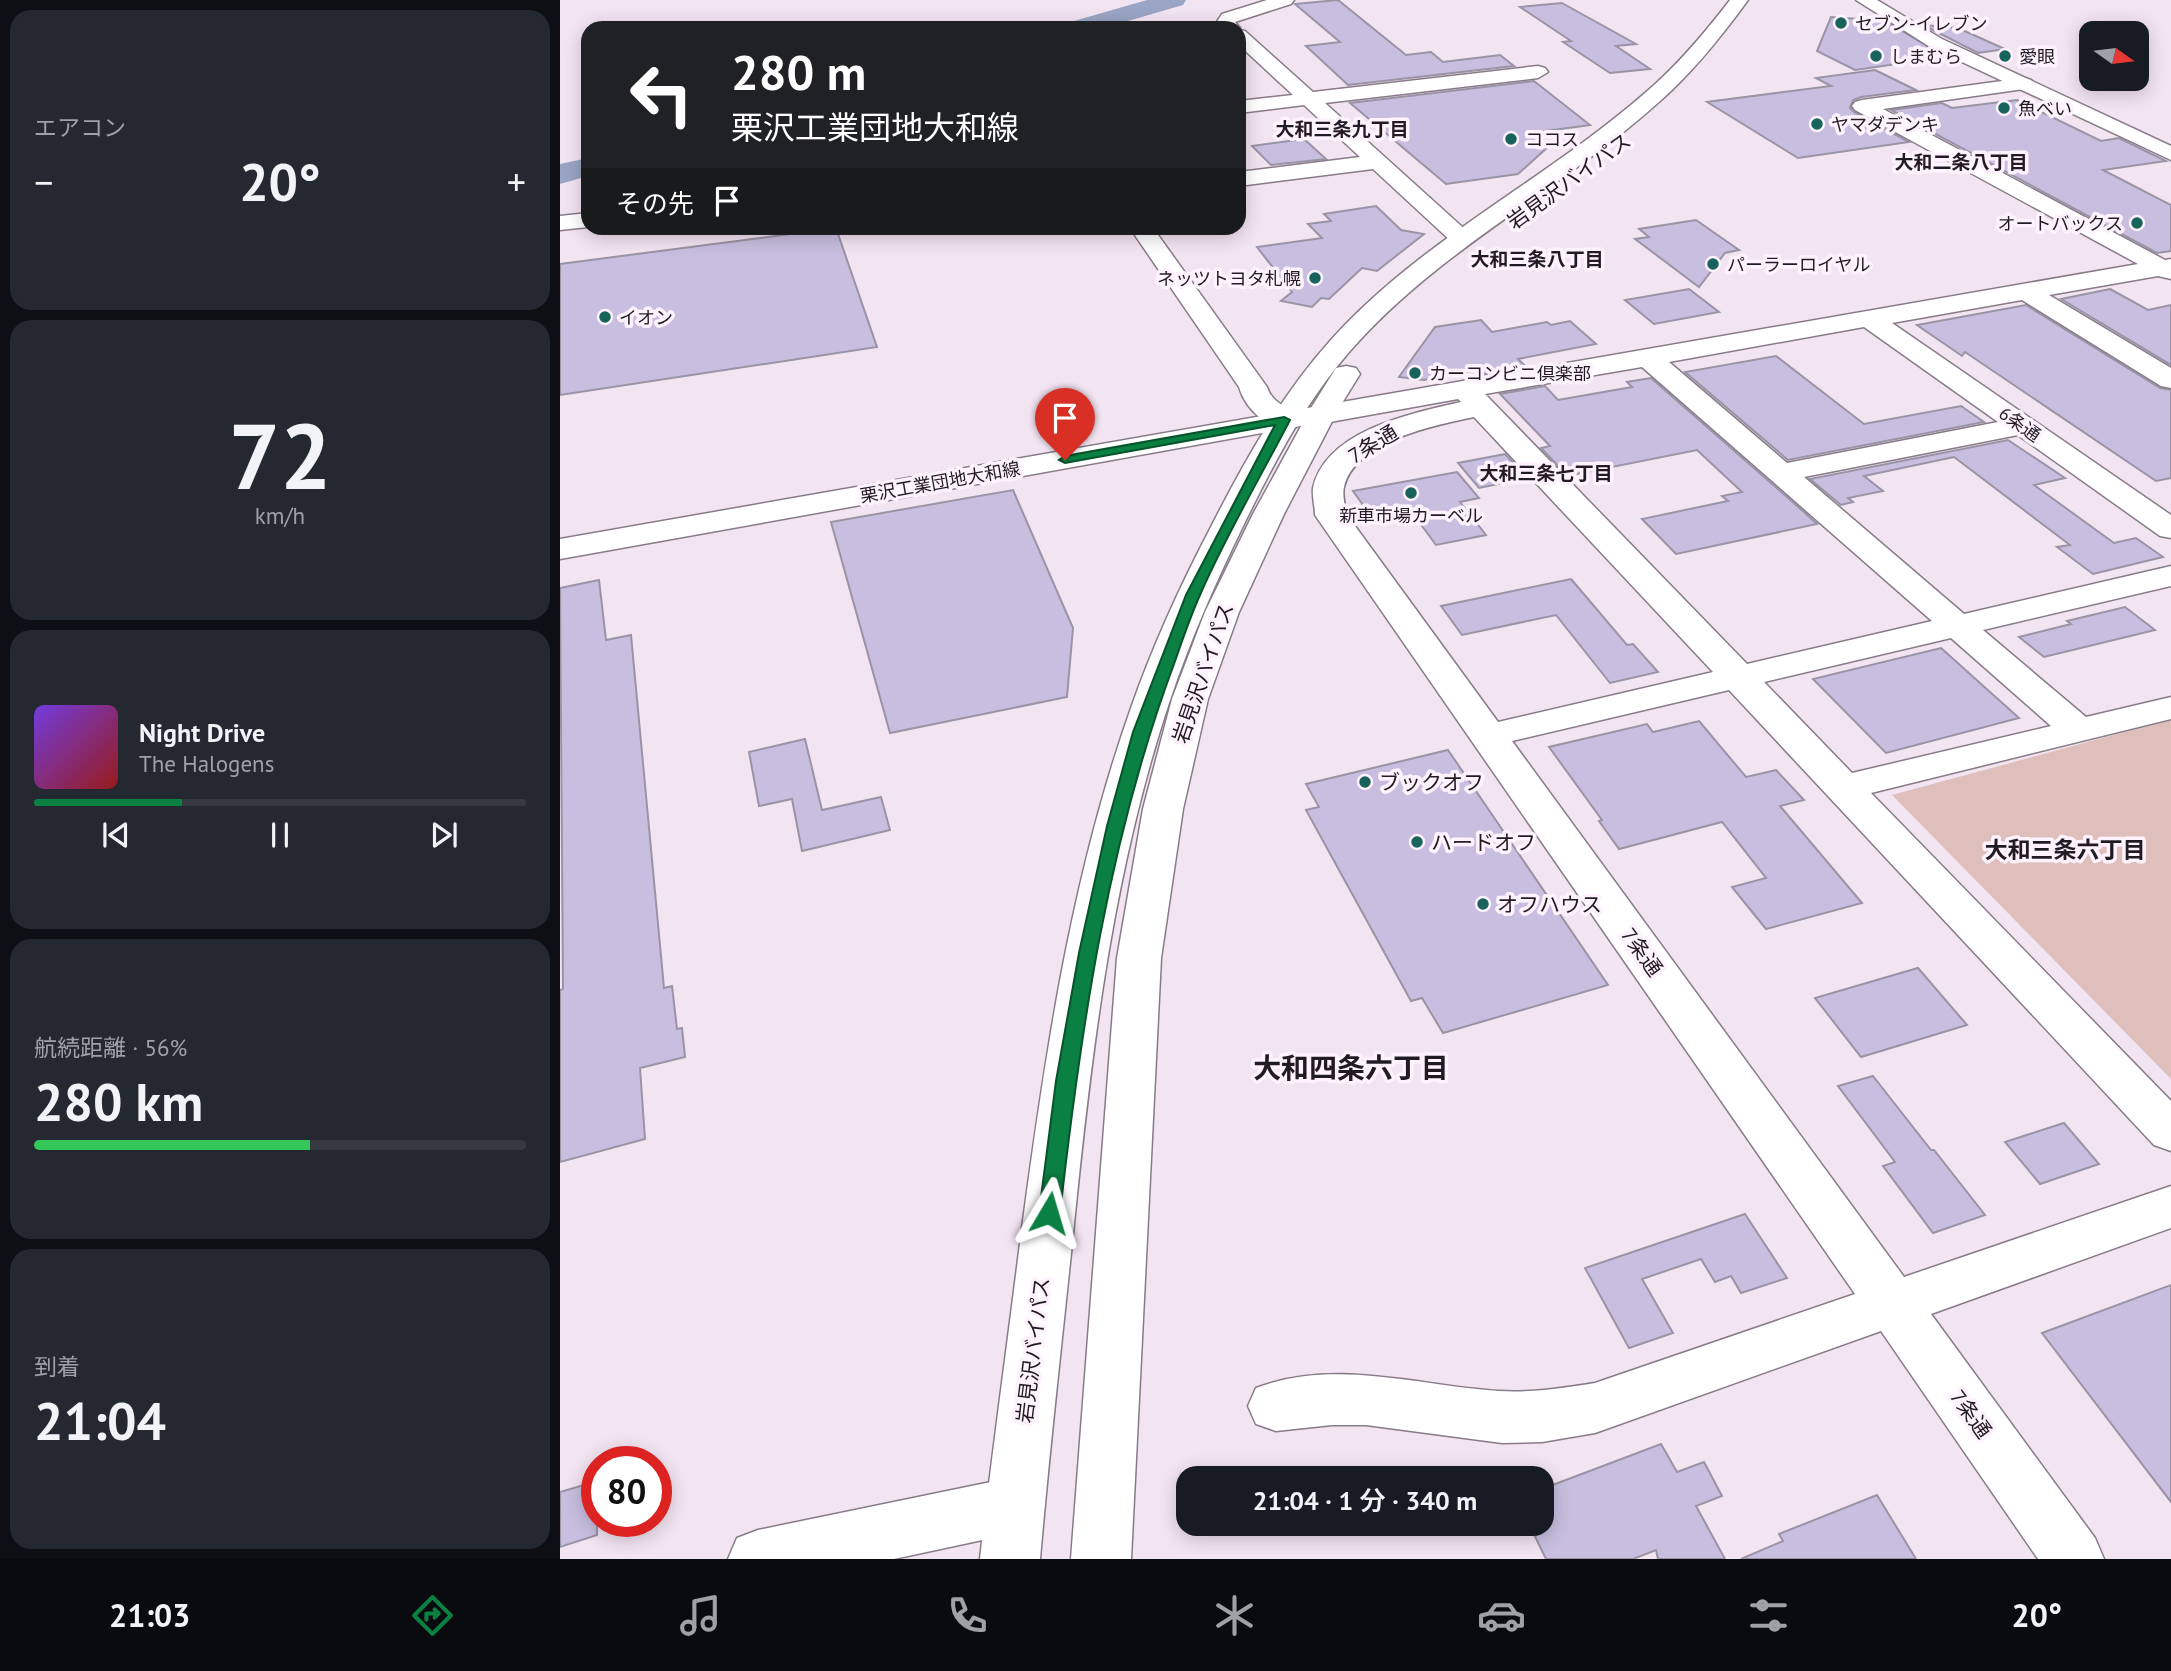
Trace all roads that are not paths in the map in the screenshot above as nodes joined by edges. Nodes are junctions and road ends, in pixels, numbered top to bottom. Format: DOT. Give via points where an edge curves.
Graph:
graph roads {
  1 [pos="1285,0"];
  2 [pos="1739,0"];
  3 [pos="1759,0"];
  4 [pos="1865,0"];
  5 [pos="1226,21"];
  6 [pos="1246,43"];
  7 [pos="1538,72"];
  8 [pos="2024,84"];
  9 [pos="1306,99"];
  10 [pos="1246,106"];
  11 [pos="2171,154"];
  12 [pos="1376,162"];
  13 [pos="1246,178"];
  14 [pos="581,221"];
  15 [pos="560,223"];
  16 [pos="1146,235"];
  17 [pos="1461,238"];
  18 [pos="2168,268"];
  19 [pos="2025,291"];
  20 [pos="1868,318"];
  21 [pos="1647,357"];
  22 [pos="2171,380"];
  23 [pos="1472,398"];
  24 [pos="1302,417"];
  25 [pos="2022,426"];
  26 [pos="1781,473"];
  27 [pos="2171,529"];
  28 [pos="560,550"];
  29 [pos="2171,576"];
  30 [pos="1957,626"];
  31 [pos="1740,677"];
  32 [pos="2171,708"];
  33 [pos="2077,729"];
  34 [pos="1486,736"];
  35 [pos="1844,786"];
  36 [pos="2171,1132"];
  37 [pos="2171,1207"];
  38 [pos="1892,1304"];
  39 [pos="1276,1406"];
  40 [pos="1012,1532"];
  41 [pos="758,1559"];
  42 [pos="1101,1559"];
  43 [pos="2074,1559"];
  1 -- 5 [label="main road"];
  2 -- 17 [label="main road, 岩見沢バイパス" via="1711,41 1673,80"];
  3 -- 24 [label="main road, 岩見沢バイパス" via="1731,44 1661,113 1413,299"];
  4 -- 8 [label="main road" via="1936,43"];
  6 -- 9 [label="main road"];
  7 -- 9 [label="main road"];
  8 -- 11 [label="main road"];
  8 -- 18 [label="main road" via="1862,106"];
  9 -- 10 [label="main road"];
  9 -- 12 [label="main road"];
  12 -- 13 [label="main road"];
  12 -- 17 [label="main road"];
  14 -- 15 [label="main road"];
  16 -- 24 [label="main road" via="1210,322 1258,402"];
  17 -- 24 [label="main road, 岩見沢バイパス" via="1373,310 1308,385"];
  18 -- 19 [label="main road"];
  19 -- 20 [label="main road"];
  19 -- 22 [label="main road"];
  20 -- 21 [label="main road"];
  20 -- 25 [label="main road, 6条通"];
  21 -- 23 [label="main road"];
  21 -- 26 [label="main road"];
  23 -- 24 [label="main road, 栗沢工業団地大和線"];
  23 -- 31 [label="main road"];
  23 -- 34 [label="main road, 7条通" via="1369,442 1335,470 1327,492 1331,515"];
  24 -- 28 [label="main road, 栗沢工業団地大和線"];
  24 -- 40 [label="main road, 岩見沢バイパス" via="1192,595 1141,732 1115,826 1065,1081"];
  24 -- 42 [label="main road, 岩見沢バイパス" via="1202,663 1182,728 1150,870 1139,958"];
  25 -- 26 [label="main road"];
  25 -- 27 [label="main road, 6条通"];
  26 -- 30 [label="main road"];
  29 -- 30 [label="main road"];
  30 -- 31 [label="main road"];
  30 -- 33 [label="main road"];
  31 -- 34 [label="main road"];
  31 -- 35 [label="main road"];
  32 -- 33 [label="main road"];
  33 -- 35 [label="main road"];
  34 -- 38 [label="main road, 7条通"];
  35 -- 36 [label="main road"];
  37 -- 38 [label="main road"];
  38 -- 39 [label="main road" via="1595,1408 1558,1415 1490,1416 1365,1400 1323,1399"];
  38 -- 43 [label="main road, 7条通"];
  40 -- 41 [label="main road"];
}
